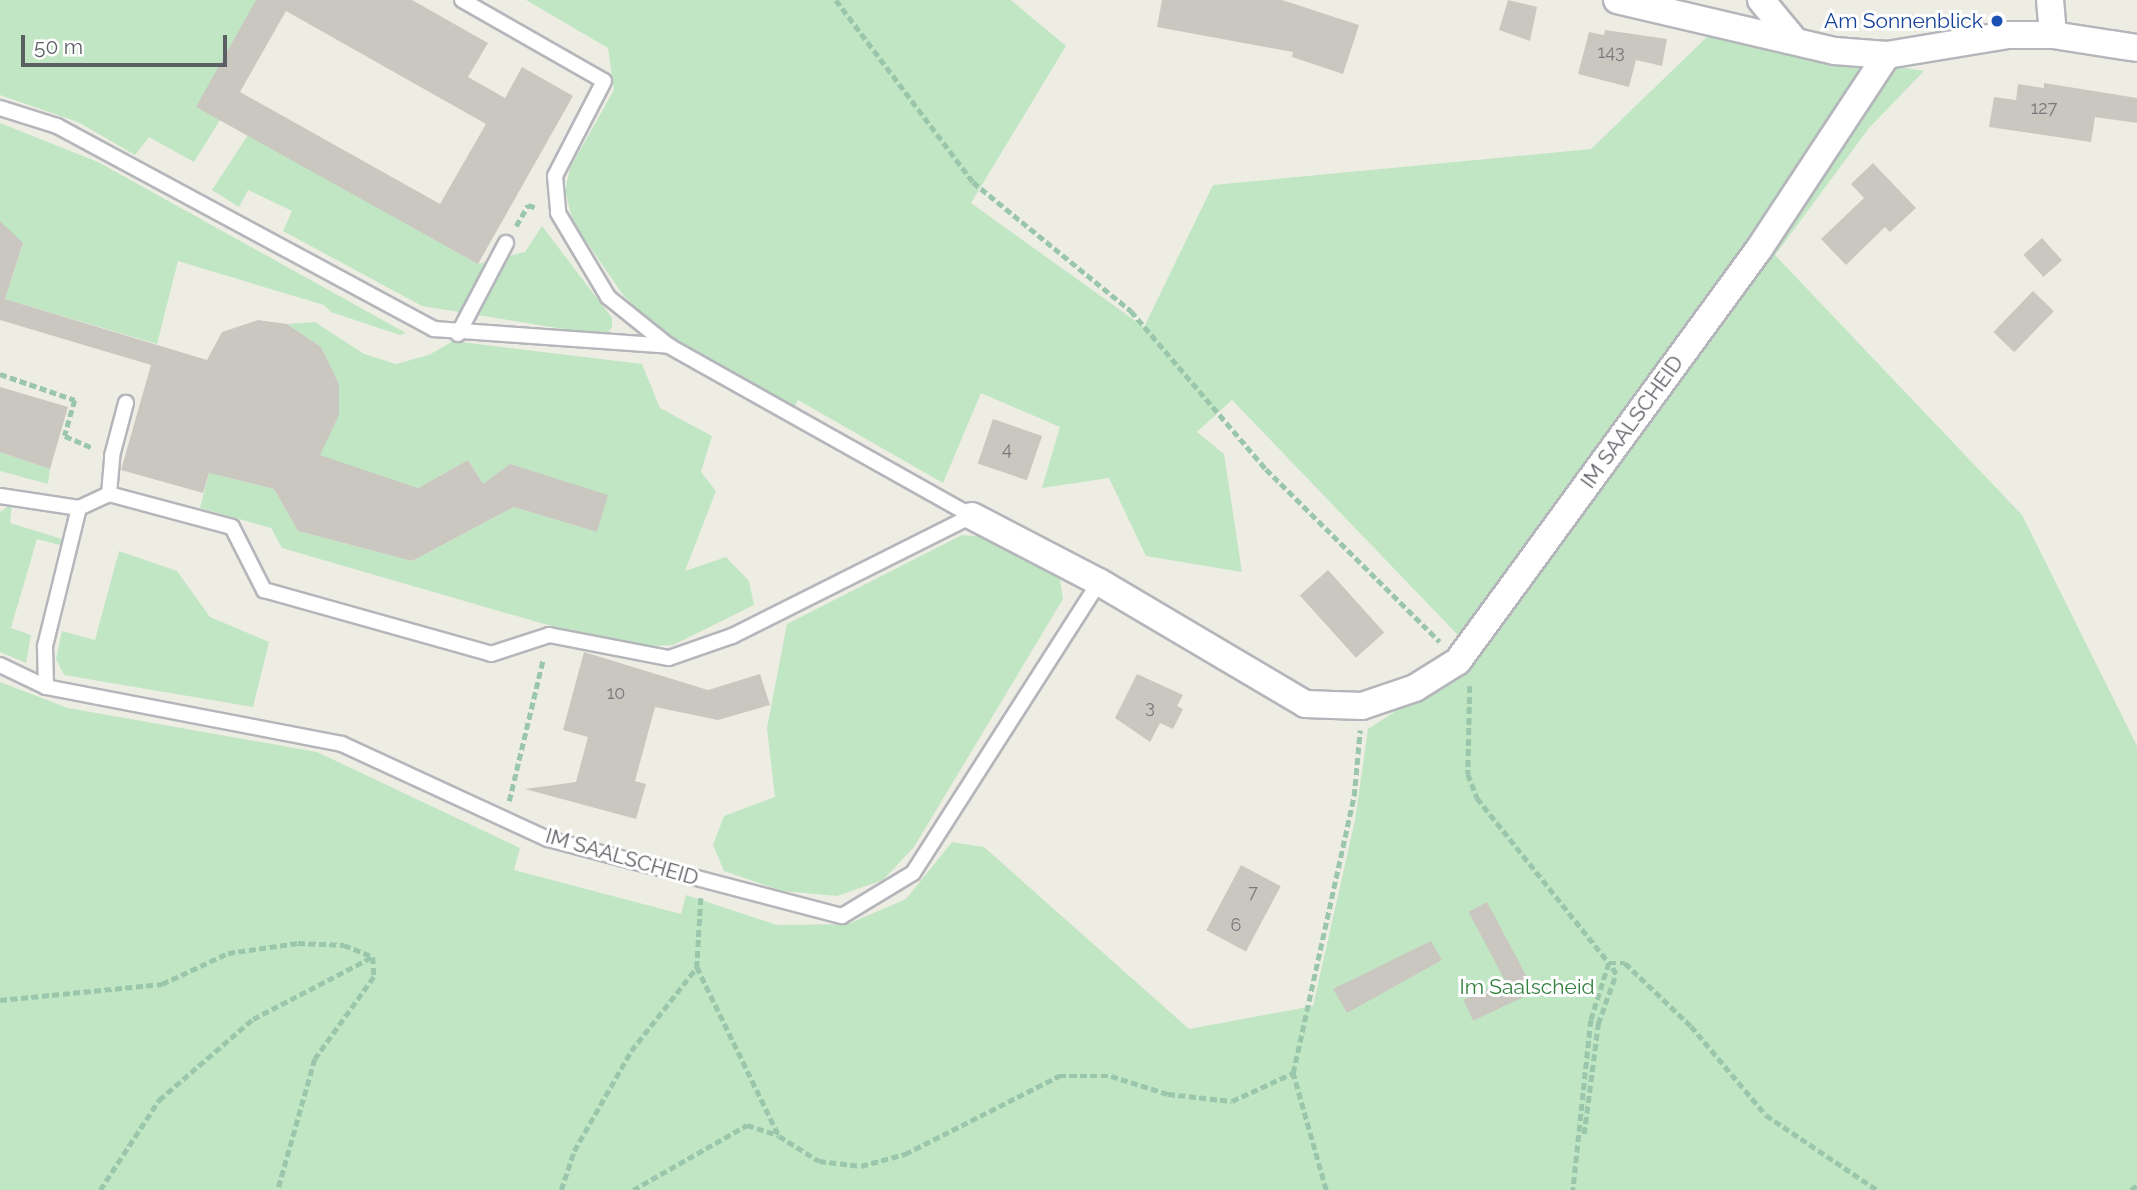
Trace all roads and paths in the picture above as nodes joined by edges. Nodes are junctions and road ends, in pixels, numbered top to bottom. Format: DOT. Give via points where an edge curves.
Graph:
graph roads {
  1 [pos="462,0"];
  2 [pos="836,0"];
  3 [pos="1617,0"];
  4 [pos="1760,0"];
  5 [pos="2050,0"];
  6 [pos="2053,35"];
  7 [pos="1794,40"];
  8 [pos="2137,48"];
  9 [pos="1887,55"];
  10 [pos="0,108"];
  11 [pos="506,243"];
  12 [pos="458,334"];
  13 [pos="669,346"];
  14 [pos="0,374"];
  15 [pos="125,403"];
  16 [pos="112,456"];
  17 [pos="109,494"];
  18 [pos="0,496"];
  19 [pos="79,508"];
  20 [pos="972,516"];
  21 [pos="1098,582"];
  22 [pos="1458,661"];
  23 [pos="0,665"];
  24 [pos="536,682"];
  25 [pos="46,687"];
  26 [pos="1362,706"];
  27 [pos="505,819"];
  28 [pos="702,880"];
  29 [pos="373,957"];
  30 [pos="1609,963"];
  31 [pos="697,967"];
  32 [pos="0,1000"];
  33 [pos="1293,1073"];
  34 [pos="1584,1134"];
  35 [pos="779,1136"];
  36 [pos="2137,1185"];
  37 [pos="100,1190"];
  38 [pos="278,1190"];
  39 [pos="561,1190"];
  40 [pos="633,1190"];
  41 [pos="1326,1190"];
  42 [pos="1573,1190"];
  43 [pos="1877,1190"];
  44 [pos="2131,1190"];
  1 -- 13 [label="lane, IM SAALSCHEID" via="604,81 555,176 558,213 608,297"];
  2 -- 22 [label="path" via="973,182 1131,311 1266,468"];
  3 -- 7 [label="street"];
  4 -- 7 [label="street"];
  5 -- 6 [label="street"];
  6 -- 8 [label="street"];
  6 -- 9 [label="street" via="2008,35"];
  7 -- 9 [label="street" via="1835,51"];
  9 -- 22 [label="street, IM SAALSCHEID" via="1759,249"];
  10 -- 12 [label="lane" via="57,126 434,329"];
  11 -- 12 [label="lane"];
  12 -- 13 [label="lane"];
  13 -- 20 [label="lane, IM SAALSCHEID"];
  14 -- 16 [label="path" via="75,400 65,436"];
  15 -- 16 [label="lane"];
  16 -- 17 [label="lane"];
  17 -- 19 [label="lane"];
  17 -- 20 [label="lane" via="232,527 264,590 491,654 549,635 669,658 732,636"];
  18 -- 19 [label="lane"];
  19 -- 25 [label="lane" via="45,646"];
  20 -- 21 [label="street, IM SAALSCHEID"];
  21 -- 26 [label="street, IM SAALSCHEID" via="1305,704"];
  21 -- 28 [label="lane, IM SAALSCHEID" via="913,873 842,916"];
  22 -- 26 [label="street, IM SAALSCHEID" via="1415,688"];
  22 -- 30 [label="path" via="1470,680 1468,774 1477,798"];
  23 -- 25 [label="lane, IM SAALSCHEID"];
  24 -- 27 [label="path"];
  25 -- 27 [label="lane, IM SAALSCHEID" via="342,744"];
  26 -- 33 [label="path" via="1354,796"];
  27 -- 28 [label="lane, IM SAALSCHEID" via="548,839"];
  28 -- 31 [label="path"];
  29 -- 32 [label="path" via="344,945 298,943 228,953 162,984"];
  29 -- 37 [label="path" via="253,1019 159,1100"];
  29 -- 38 [label="path" via="374,976 315,1059"];
  30 -- 34 [label="path" via="1616,974 1598,1024"];
  30 -- 42 [label="path" via="1591,1020"];
  30 -- 43 [label="path" via="1625,963 1691,1026 1766,1115"];
  31 -- 35 [label="path"];
  31 -- 39 [label="path" via="631,1051 573,1151"];
  33 -- 35 [label="path" via="1232,1101 1168,1094 1111,1076 1059,1076 905,1154 861,1166 819,1161"];
  33 -- 41 [label="path"];
  35 -- 40 [label="path" via="747,1125"];
  36 -- 44 [label="path"];
}
